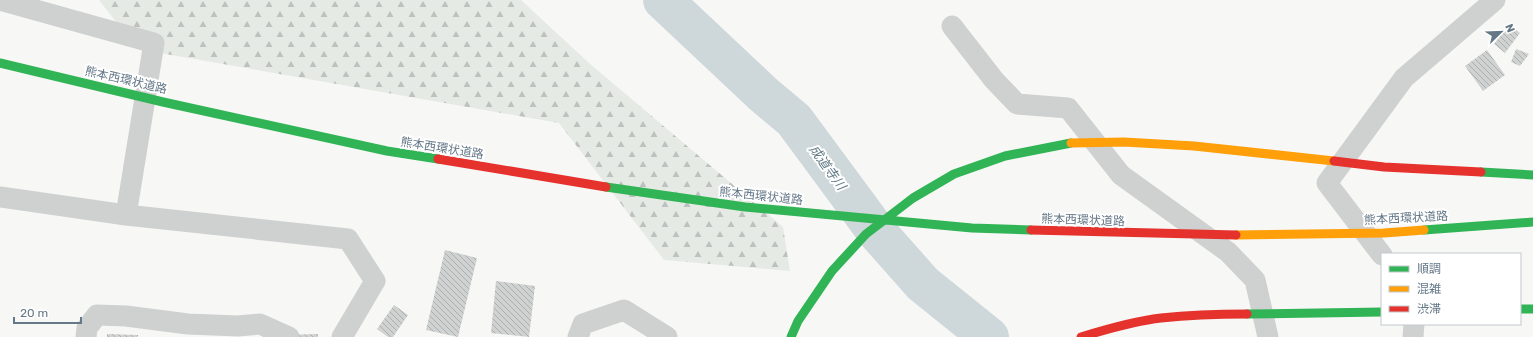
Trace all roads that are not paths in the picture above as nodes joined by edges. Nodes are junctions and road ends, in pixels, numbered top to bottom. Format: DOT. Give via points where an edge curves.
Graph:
graph roads {
  1 [pos="0,0"];
  2 [pos="1495,0"];
  3 [pos="952,26"];
  4 [pos="0,63"];
  5 [pos="1533,175"];
  6 [pos="0,197"];
  7 [pos="126,215"];
  8 [pos="1533,222"];
  9 [pos="1381,254"];
  10 [pos="1521,309"];
  11 [pos="1533,309"];
  12 [pos="1381,312"];
  13 [pos="1414,325"];
  14 [pos="215,331"];
  15 [pos="86,337"];
  16 [pos="289,337"];
  17 [pos="342,337"];
  18 [pos="578,337"];
  19 [pos="667,337"];
  20 [pos="791,337"];
  21 [pos="1081,337"];
  22 [pos="1268,337"];
  23 [pos="1413,337"];
  1 -- 7 [label="street" via="154,43"];
  2 -- 9 [label="street" via="1404,78 1327,183"];
  3 -- 22 [label="street" via="994,80 1017,104 1068,108 1121,175 1228,252 1255,280"];
  4 -- 8 [label="highway, 熊本西環状道路" via="387,151 745,207 972,228 1117,233 1384,233"];
  5 -- 20 [label="highway" via="1384,167 1194,146 1124,142 1072,143 1005,156 954,174 913,198 866,234 832,271 798,321"];
  6 -- 7 [label="street"];
  7 -- 17 [label="street" via="348,238 375,281"];
  10 -- 11 [label="highway"];
  12 -- 21 [label="highway" via="1214,314 1160,318"];
  13 -- 23 [label="street"];
  14 -- 15 [label="street" via="188,324 126,316 97,316 87,328"];
  14 -- 16 [label="street" via="260,324"];
  18 -- 19 [label="street" via="583,324 624,310"];
}
